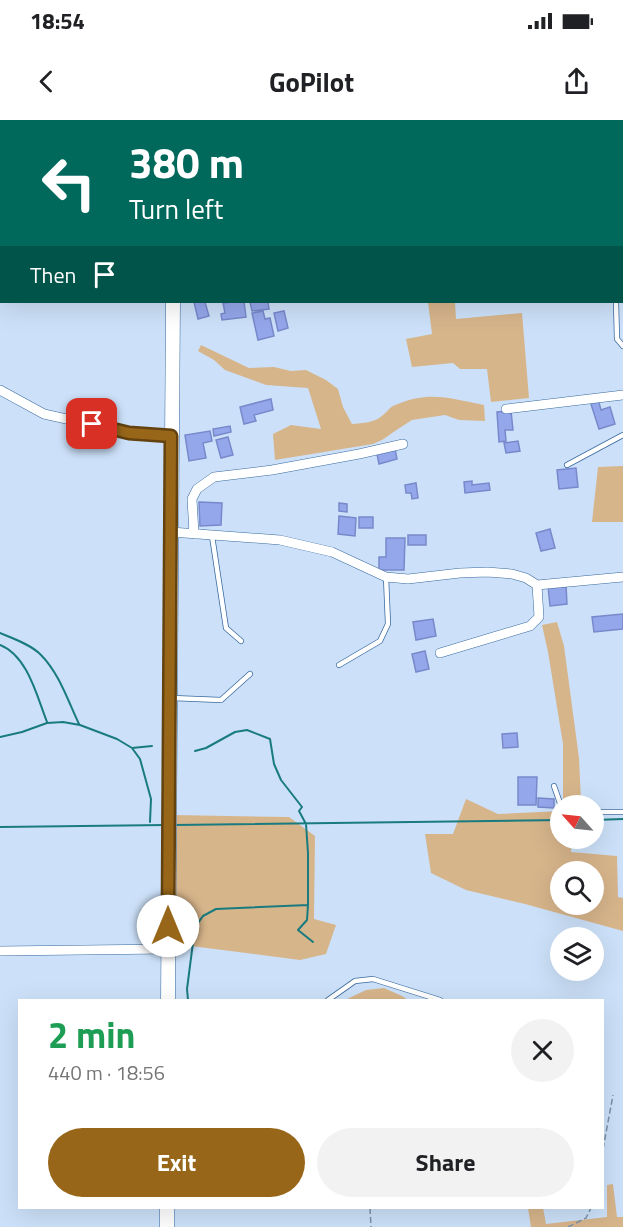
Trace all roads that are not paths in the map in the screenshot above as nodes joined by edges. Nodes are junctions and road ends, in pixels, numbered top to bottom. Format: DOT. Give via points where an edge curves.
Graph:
graph roads {
  1 [pos="172,303"];
  2 [pos="616,303"];
  3 [pos="623,346"];
  4 [pos="0,390"];
  5 [pos="623,395"];
  6 [pos="506,409"];
  7 [pos="623,435"];
  8 [pos="171,436"];
  9 [pos="403,444"];
  10 [pos="567,465"];
  11 [pos="171,532"];
  12 [pos="194,534"];
  13 [pos="212,536"];
  14 [pos="386,577"];
  15 [pos="623,577"];
  16 [pos="537,585"];
  17 [pos="241,641"];
  18 [pos="440,653"];
  19 [pos="339,665"];
  20 [pos="250,674"];
  21 [pos="170,698"];
  22 [pos="554,786"];
  23 [pos="557,795"];
  24 [pos="604,812"];
  25 [pos="623,812"];
  26 [pos="167,949"];
  27 [pos="0,951"];
  28 [pos="168,999"];
  29 [pos="329,999"];
  30 [pos="437,999"];
  31 [pos="167,1209"];
  32 [pos="167,1227"];
  1 -- 8 [label="street"];
  2 -- 3 [label="lane" via="617,339"];
  4 -- 8 [label="street" via="44,414 129,433"];
  5 -- 6 [label="street"];
  7 -- 10 [label="lane"];
  8 -- 11 [label="street"];
  9 -- 12 [label="street" via="272,470 214,477 192,499"];
  11 -- 12 [label="street"];
  11 -- 21 [label="street"];
  12 -- 13 [label="street"];
  13 -- 14 [label="street" via="280,540 332,552"];
  13 -- 17 [label="lane" via="226,628"];
  14 -- 16 [label="street" via="408,579 487,572 512,574"];
  14 -- 19 [label="lane" via="388,624 380,641"];
  15 -- 16 [label="street"];
  16 -- 18 [label="street" via="539,617 530,626"];
  20 -- 21 [label="lane" via="221,700"];
  21 -- 26 [label="street"];
  22 -- 23 [label="lane"];
  24 -- 25 [label="lane"];
  26 -- 27 [label="street"];
  26 -- 28 [label="street"];
  29 -- 30 [label="lane" via="355,981 373,979"];
  31 -- 32 [label="street"];
}
